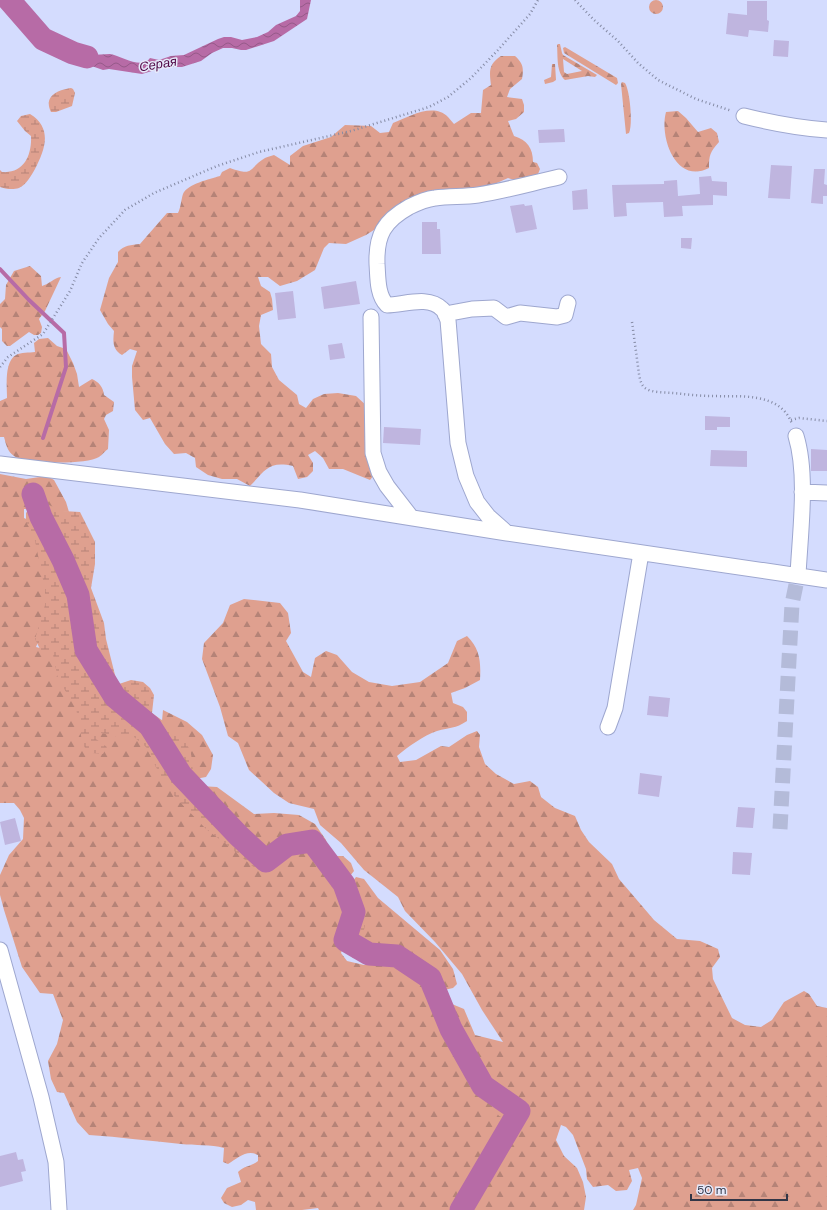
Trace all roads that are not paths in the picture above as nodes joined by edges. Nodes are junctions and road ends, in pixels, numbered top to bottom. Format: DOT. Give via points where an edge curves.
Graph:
graph roads {
  1 [pos="744,116"];
  2 [pos="827,130"];
  3 [pos="558,177"];
  4 [pos="568,303"];
  5 [pos="445,314"];
  6 [pos="371,317"];
  7 [pos="796,436"];
  8 [pos="0,464"];
  9 [pos="802,492"];
  10 [pos="827,493"];
  11 [pos="412,517"];
  12 [pos="507,533"];
  13 [pos="641,553"];
  14 [pos="798,576"];
  15 [pos="827,580"];
  16 [pos="608,727"];
  17 [pos="0,950"];
  18 [pos="59,1210"];
  1 -- 2 [label="street" via="779,125"];
  3 -- 5 [label="street" via="478,195 433,198 395,215 383,229 377,254 383,300 392,305 422,301 443,309"];
  4 -- 5 [label="street" via="565,315 557,317 520,313 506,317 494,308"];
  5 -- 12 [label="street" via="448,320 458,443 466,476 477,502"];
  6 -- 11 [label="street" via="373,453 387,486"];
  7 -- 9 [label="street" via="800,448"];
  8 -- 11 [label="street" via="300,500"];
  9 -- 10 [label="street"];
  9 -- 14 [label="street"];
  11 -- 12 [label="street"];
  12 -- 13 [label="street"];
  13 -- 14 [label="street"];
  13 -- 16 [label="street" via="615,708"];
  14 -- 15 [label="street"];
  17 -- 18 [label="street" via="41,1097 56,1162"];
}
